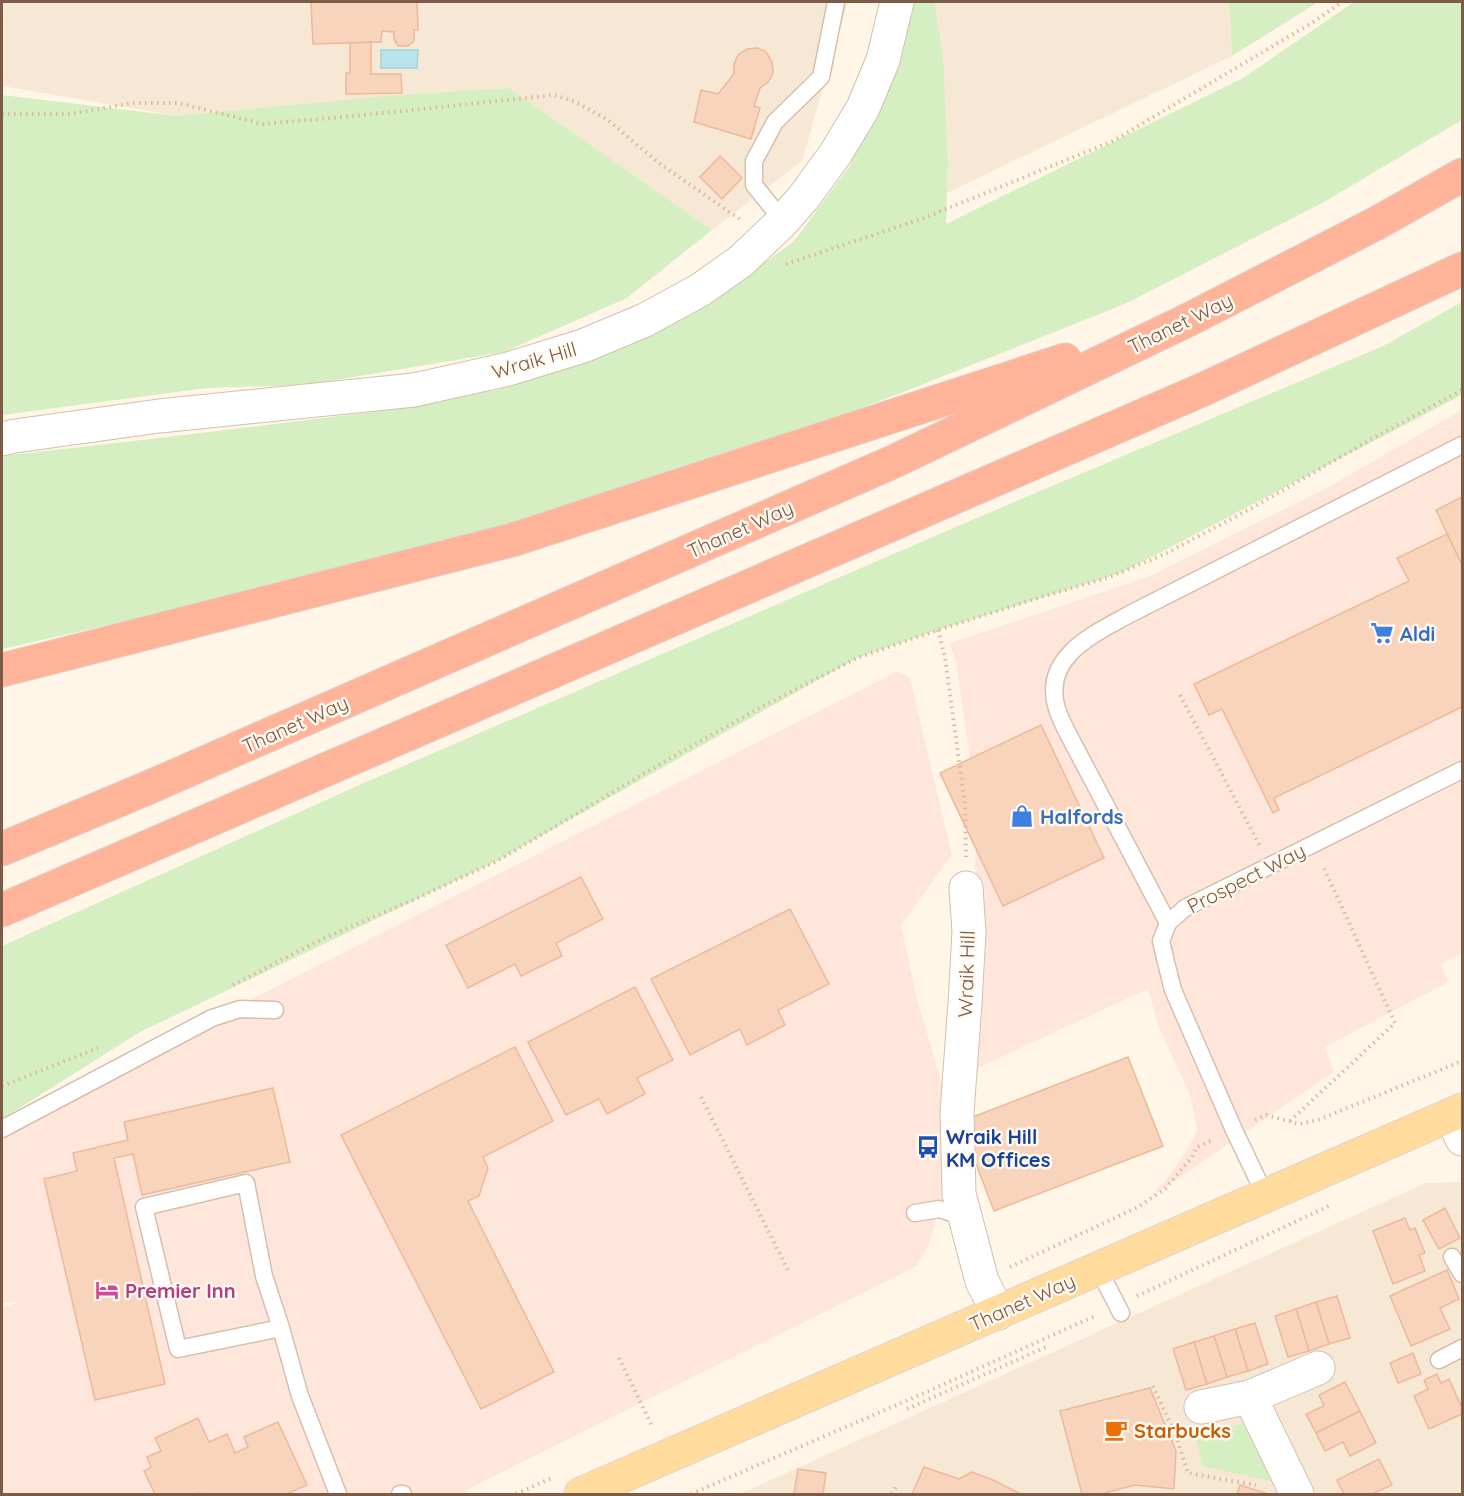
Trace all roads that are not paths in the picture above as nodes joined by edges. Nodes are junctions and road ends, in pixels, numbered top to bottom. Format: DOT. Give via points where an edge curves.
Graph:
graph roads {
  1 [pos="836,2"];
  2 [pos="897,2"];
  3 [pos="1462,175"];
  4 [pos="775,229"];
  5 [pos="1462,269"];
  6 [pos="1188,320"];
  7 [pos="2,439"];
  8 [pos="1462,446"];
  9 [pos="2,670"];
  10 [pos="1462,770"];
  11 [pos="2,849"];
  12 [pos="966,888"];
  13 [pos="2,910"];
  14 [pos="1168,923"];
  15 [pos="274,1010"];
  16 [pos="1459,1121"];
  17 [pos="2,1129"];
  18 [pos="1265,1195"];
  19 [pos="915,1213"];
  20 [pos="964,1217"];
  21 [pos="1452,1257"];
  22 [pos="1098,1268"];
  23 [pos="1462,1274"];
  24 [pos="1119,1310"];
  25 [pos="998,1313"];
  26 [pos="281,1328"];
  27 [pos="1462,1348"];
  28 [pos="1439,1360"];
  29 [pos="1318,1368"];
  30 [pos="1250,1397"];
  31 [pos="1201,1407"];
  32 [pos="1296,1493"];
  33 [pos="338,1494"];
  34 [pos="581,1494"];
  1 -- 4 [label="lane" via="821,77 775,122 754,161 754,185"];
  2 -- 4 [label="street, Wraik Hill" via="883,60 863,108 804,197"];
  3 -- 6 [label="highway, Thanet Way"];
  4 -- 7 [label="street, Wraik Hill" via="741,261 700,290 645,320 583,346 508,369 414,390 159,416"];
  5 -- 13 [label="highway" via="1204,389"];
  6 -- 9 [label="highway" via="512,540"];
  6 -- 11 [label="highway, Thanet Way" via="895,461"];
  8 -- 14 [label="lane" via="1095,633 1069,653 1059,668 1054,684 1056,707"];
  10 -- 14 [label="lane, Prospect Way" via="1185,908"];
  12 -- 20 [label="street, Wraik Hill" via="969,932 957,1112 959,1194"];
  14 -- 18 [label="lane, Prospect Way" via="1161,940 1173,990"];
  15 -- 17 [label="lane" via="240,1009 212,1018"];
  16 -- 18 [label="main road, Thanet Way"];
  18 -- 22 [label="main road, Thanet Way"];
  19 -- 20 [label="lane" via="939,1209"];
  20 -- 25 [label="street, Wraik Hill" via="982,1281"];
  21 -- 23 [label="lane"];
  22 -- 24 [label="lane"];
  22 -- 25 [label="main road, Thanet Way"];
  25 -- 34 [label="main road, Thanet Way"];
  26 -- 26 [label="lane" via="264,1276 246,1183 144,1207 178,1349"];
  26 -- 33 [label="lane" via="300,1396"];
  27 -- 28 [label="lane"];
  29 -- 30 [label="street"];
  30 -- 31 [label="street"];
  30 -- 32 [label="street"];
}
